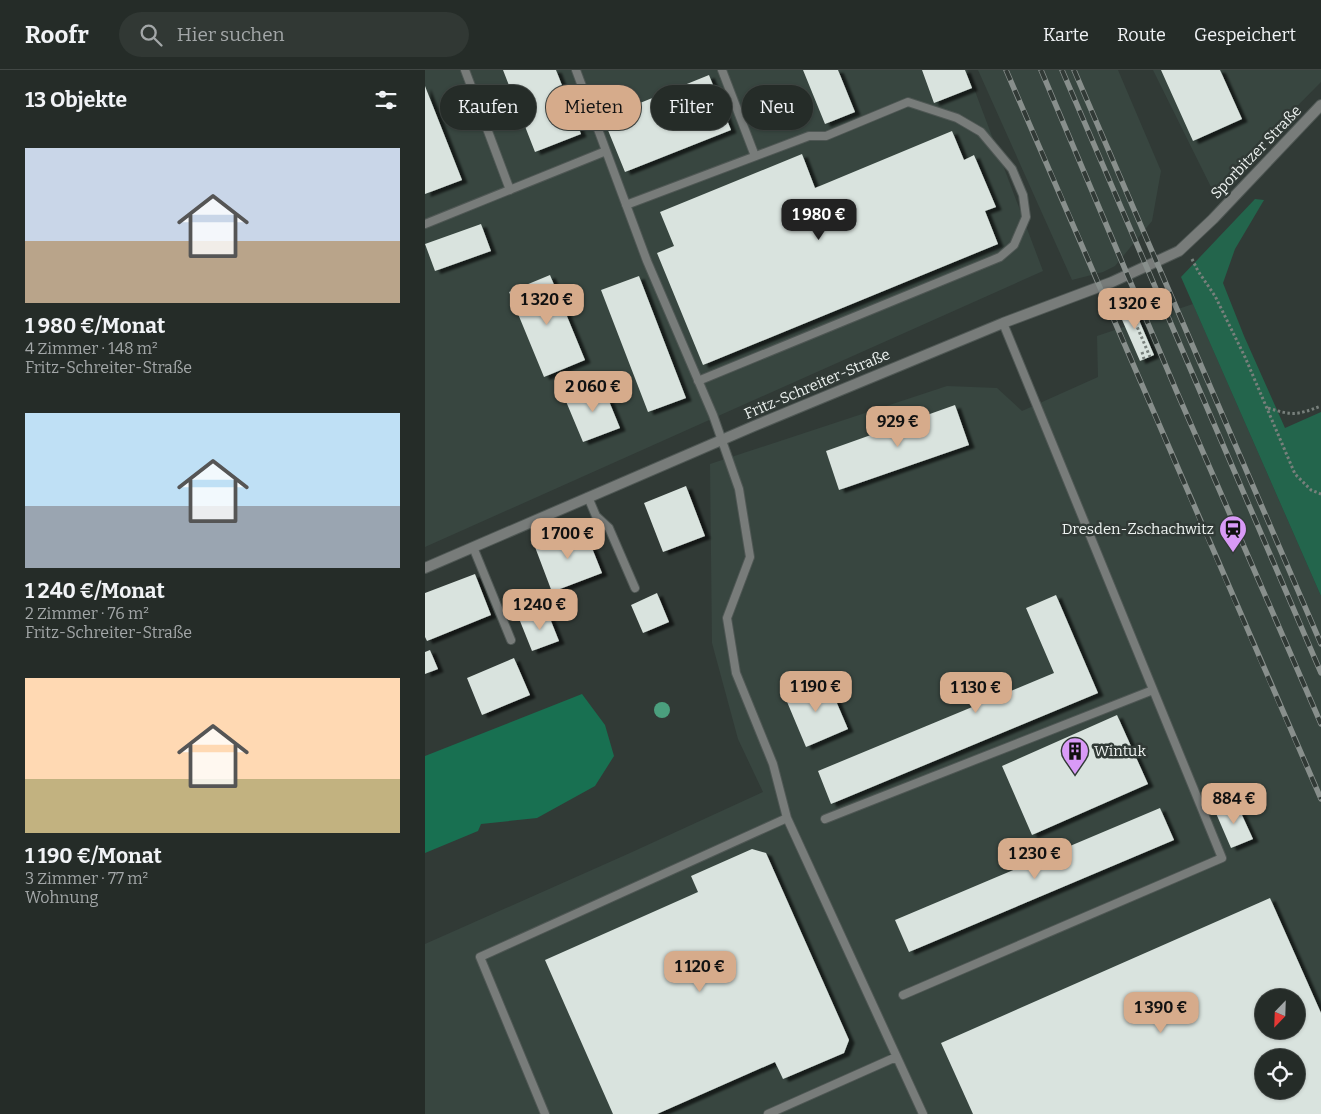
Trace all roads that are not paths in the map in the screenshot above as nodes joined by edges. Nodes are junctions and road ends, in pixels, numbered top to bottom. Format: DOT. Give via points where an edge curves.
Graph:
graph roads {
  1 [pos="465,70"];
  2 [pos="576,70"];
  3 [pos="722,70"];
  4 [pos="1321,106"];
  5 [pos="606,151"];
  6 [pos="755,156"];
  7 [pos="509,190"];
  8 [pos="626,205"];
  9 [pos="1213,219"];
  10 [pos="425,224"];
  11 [pos="1003,323"];
  12 [pos="699,381"];
  13 [pos="721,440"];
  14 [pos="589,497"];
  15 [pos="473,547"];
  16 [pos="425,568"];
  17 [pos="635,588"];
  18 [pos="511,640"];
  19 [pos="1153,690"];
  20 [pos="787,818"];
  21 [pos="825,819"];
  22 [pos="903,995"];
  23 [pos="896,1056"];
  24 [pos="545,1114"];
  25 [pos="768,1114"];
  26 [pos="923,1114"];
  1 -- 7 [label="lane"];
  2 -- 5 [label="lane"];
  3 -- 6 [label="lane"];
  4 -- 9 [label="street, Sporbitzer Straße"];
  5 -- 7 [label="lane"];
  5 -- 8 [label="lane"];
  6 -- 8 [label="lane"];
  6 -- 12 [label="lane" via="809,136 826,136 908,102 957,118 981,132 1012,169 1023,195 1026,217 1014,245 1000,257"];
  7 -- 10 [label="lane"];
  8 -- 12 [label="lane"];
  9 -- 11 [label="street, Fritz-Schreiter-Straße" via="1179,251 1112,282"];
  11 -- 13 [label="street, Fritz-Schreiter-Straße"];
  11 -- 19 [label="lane"];
  12 -- 13 [label="lane"];
  13 -- 14 [label="street, Fritz-Schreiter-Straße"];
  13 -- 20 [label="lane" via="739,489 750,556 727,618 736,673 773,764"];
  14 -- 15 [label="street, Fritz-Schreiter-Straße"];
  14 -- 17 [label="lane" via="596,516 609,528"];
  15 -- 16 [label="street, Fritz-Schreiter-Straße"];
  15 -- 18 [label="lane"];
  19 -- 21 [label="lane"];
  19 -- 22 [label="lane" via="1222,858"];
  20 -- 23 [label="lane"];
  20 -- 24 [label="lane" via="480,957"];
  23 -- 25 [label="lane"];
  23 -- 26 [label="lane"];
}
